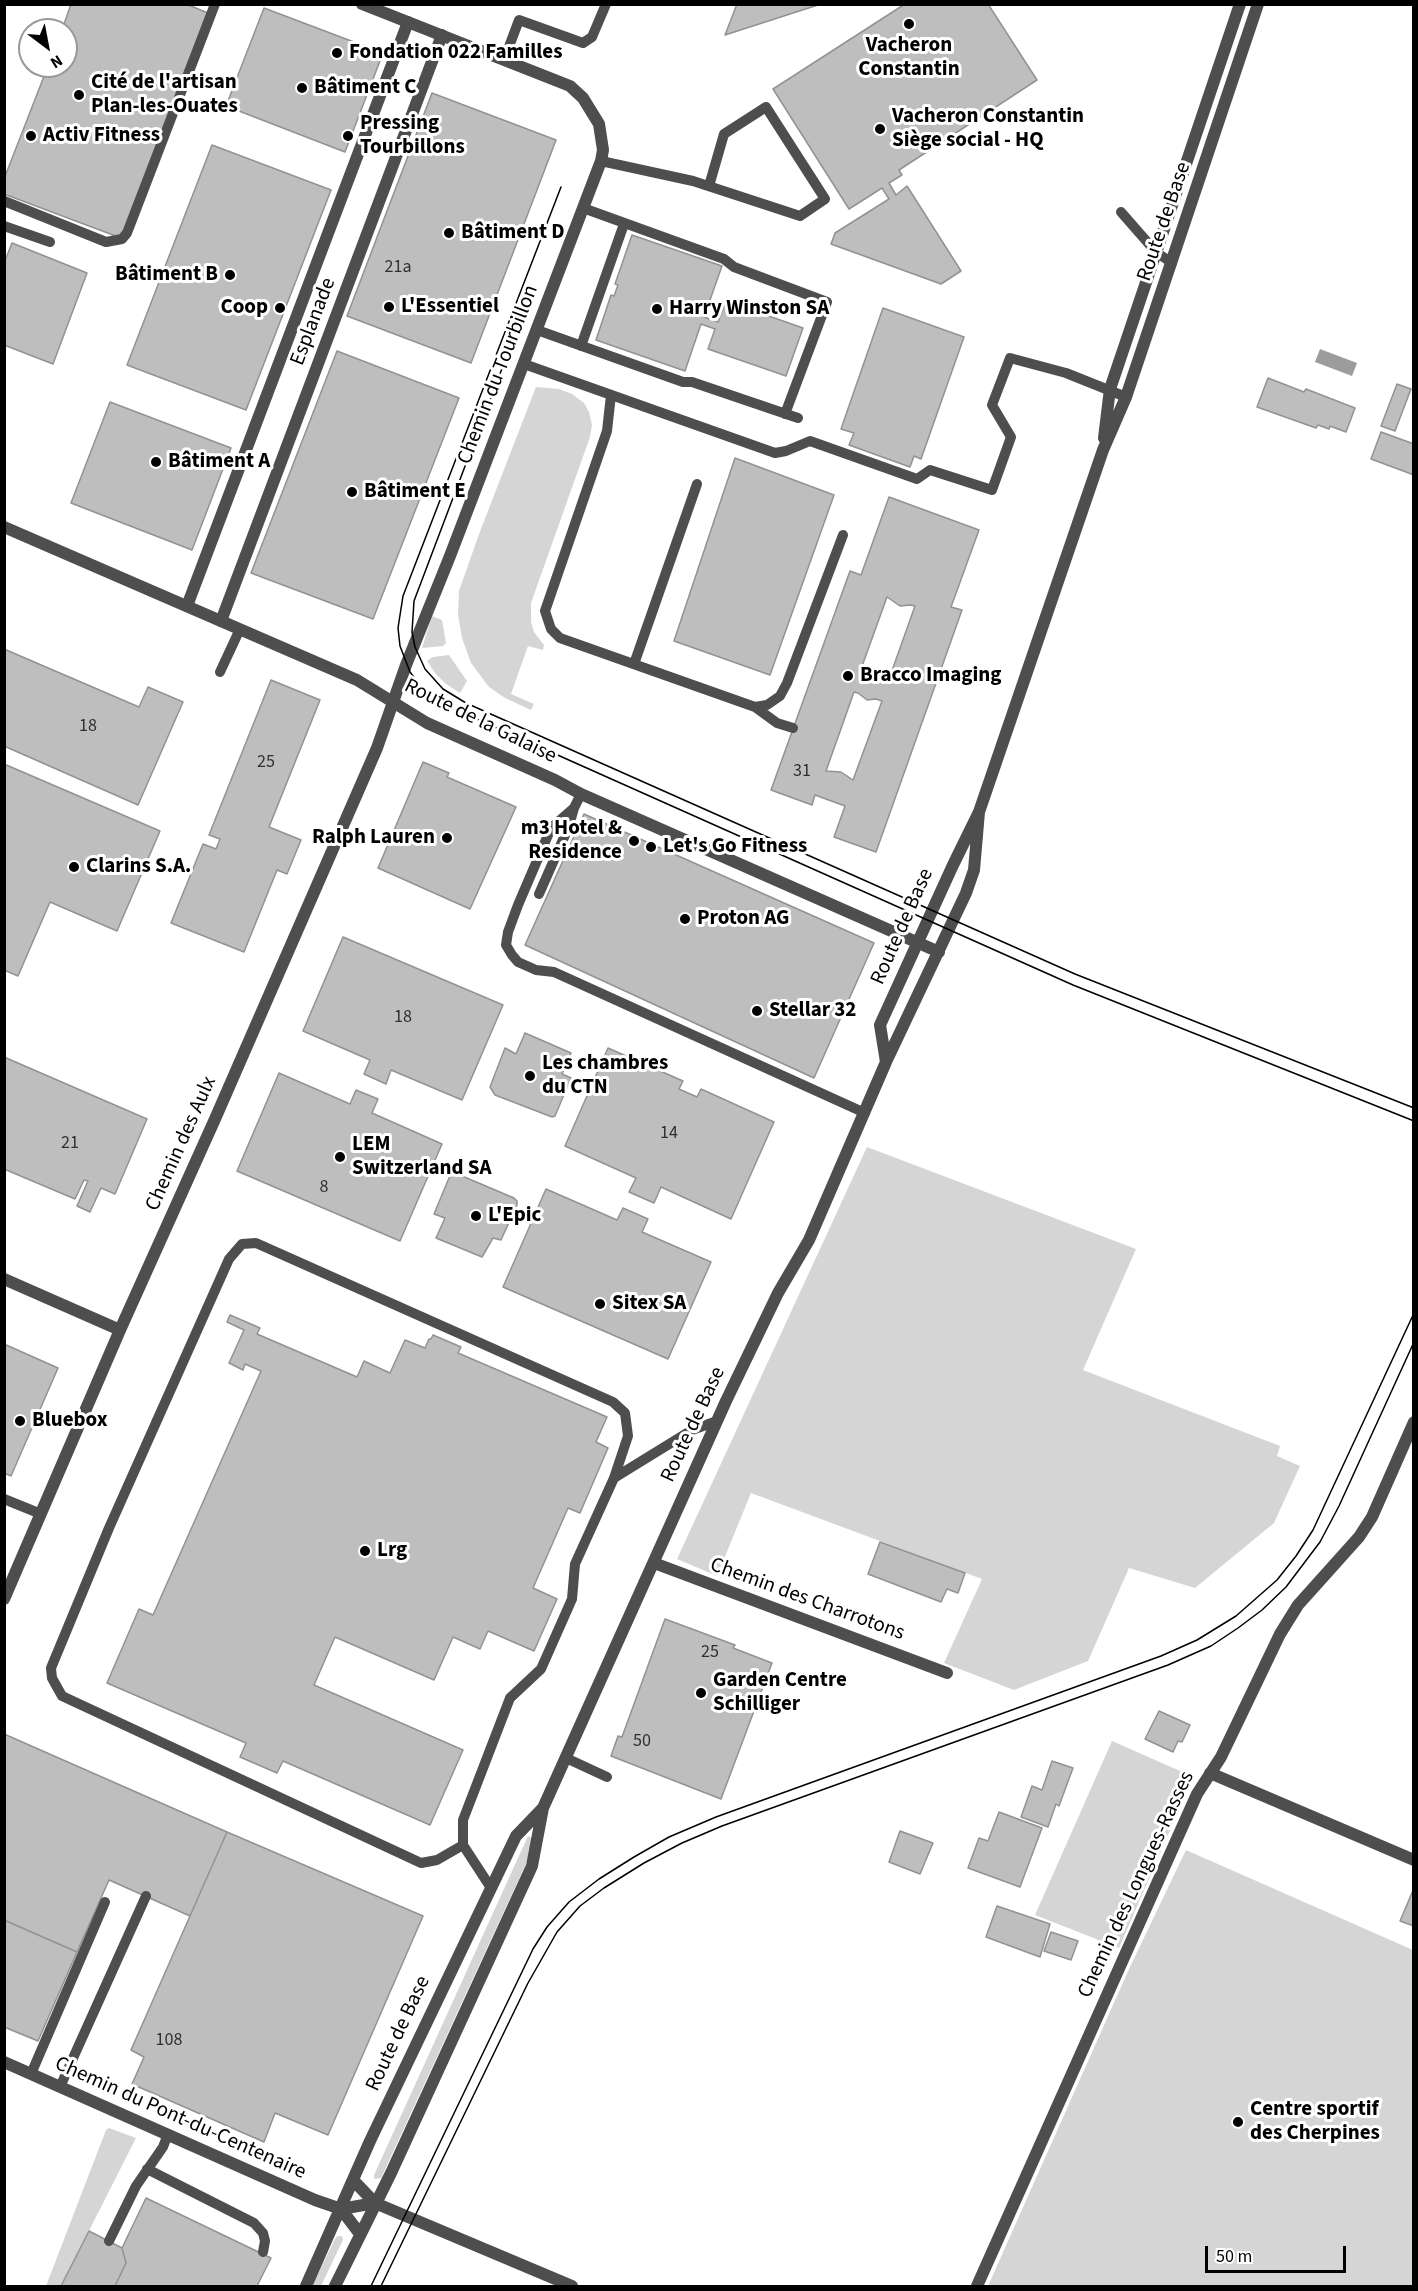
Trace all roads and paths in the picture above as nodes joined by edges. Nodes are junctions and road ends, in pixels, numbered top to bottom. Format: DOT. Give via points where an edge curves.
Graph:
graph roads {
  1 [pos="215,4"];
  2 [pos="362,4"];
  3 [pos="606,4"];
  4 [pos="1240,4"];
  5 [pos="1258,4"];
  6 [pos="408,22"];
  7 [pos="442,35"];
  8 [pos="504,60"];
  9 [pos="601,161"];
  10 [pos="709,186"];
  11 [pos="4,201"];
  12 [pos="584,208"];
  13 [pos="1121,212"];
  14 [pos="624,224"];
  15 [pos="4,226"];
  16 [pos="50,242"];
  17 [pos="1156,252"];
  18 [pos="1172,263"];
  19 [pos="537,330"];
  20 [pos="581,346"];
  21 [pos="524,364"];
  22 [pos="1110,389"];
  23 [pos="611,395"];
  24 [pos="1126,397"];
  25 [pos="785,414"];
  26 [pos="798,418"];
  27 [pos="1103,450"];
  28 [pos="698,484"];
  29 [pos="4,527"];
  30 [pos="843,536"];
  31 [pos="187,606"];
  32 [pos="221,621"];
  33 [pos="240,629"];
  34 [pos="634,664"];
  35 [pos="220,672"];
  36 [pos="393,704"];
  37 [pos="755,707"];
  38 [pos="794,728"];
  39 [pos="581,794"];
  40 [pos="574,808"];
  41 [pos="979,812"];
  42 [pos="538,894"];
  43 [pos="917,942"];
  44 [pos="939,952"];
  45 [pos="886,1062"];
  46 [pos="865,1113"];
  47 [pos="4,1279"];
  48 [pos="120,1330"];
  49 [pos="717,1421"];
  50 [pos="1413,1422"];
  51 [pos="614,1478"];
  52 [pos="4,1499"];
  53 [pos="41,1514"];
  54 [pos="654,1563"];
  55 [pos="4,1599"];
  56 [pos="947,1673"];
  57 [pos="566,1758"];
  58 [pos="1210,1773"];
  59 [pos="607,1777"];
  60 [pos="543,1808"];
  61 [pos="463,1845"];
  62 [pos="1413,1860"];
  63 [pos="491,1888"];
  64 [pos="146,1896"];
  65 [pos="105,1902"];
  66 [pos="4,2062"];
  67 [pos="31,2074"];
  68 [pos="60,2087"];
  69 [pos="168,2134"];
  70 [pos="147,2169"];
  71 [pos="353,2180"];
  72 [pos="375,2203"];
  73 [pos="341,2209"];
  74 [pos="360,2234"];
  75 [pos="109,2241"];
  76 [pos="263,2252"];
  77 [pos="306,2286"];
  78 [pos="336,2286"];
  79 [pos="572,2286"];
  80 [pos="977,2286"];
  1 -- 11 [label="lane" via="122,239 106,242"];
  2 -- 6 [label="street"];
  3 -- 8 [label="lane" via="592,37 583,43 519,20"];
  4 -- 17 [label="street, Route de Base"];
  5 -- 18 [label="street, Route de Base"];
  6 -- 7 [label="street"];
  6 -- 31 [label="street, Esplanade"];
  7 -- 8 [label="street"];
  7 -- 32 [label="street, Esplanade"];
  8 -- 9 [label="street, Chemin du Tourbillon" via="570,86 583,98 599,124"];
  9 -- 10 [label="lane"];
  9 -- 12 [label="street, Chemin du Tourbillon"];
  10 -- 10 [label="lane" via="800,216 825,199 766,107 724,134"];
  12 -- 14 [label="lane"];
  12 -- 19 [label="street, Chemin du Tourbillon"];
  13 -- 17 [label="lane"];
  14 -- 20 [label="lane"];
  14 -- 25 [label="lane" via="827,302"];
  15 -- 16 [label="lane"];
  17 -- 18 [label="lane"];
  17 -- 22 [label="street, Route de Base"];
  18 -- 24 [label="street, Route de Base"];
  19 -- 20 [label="lane"];
  19 -- 21 [label="street, Chemin du Tourbillon"];
  20 -- 25 [label="lane"];
  21 -- 23 [label="lane"];
  21 -- 36 [label="street, Chemin du Tourbillon"];
  22 -- 23 [label="lane" via="1010,358 992,405 1011,437 992,490 930,470 917,479 810,441 775,453"];
  22 -- 24 [label="lane"];
  22 -- 27 [label="street, Route de Base"];
  23 -- 34 [label="lane" via="607,431 545,611 551,629 560,638"];
  24 -- 27 [label="street, Route de Base"];
  25 -- 26 [label="lane"];
  27 -- 41 [label="street, Route de Base"];
  28 -- 34 [label="lane"];
  29 -- 31 [label="street, Route de la Galaise"];
  30 -- 37 [label="lane" via="780,696 767,705"];
  31 -- 32 [label="street, Route de la Galaise"];
  32 -- 33 [label="street, Route de la Galaise"];
  33 -- 35 [label="lane"];
  33 -- 36 [label="street, Route de la Galaise" via="357,680"];
  34 -- 37 [label="lane"];
  36 -- 39 [label="street, Route de la Galaise"];
  36 -- 48 [label="street, Chemin des Aulx" via="380,743"];
  37 -- 38 [label="lane" via="777,723"];
  39 -- 40 [label="lane"];
  39 -- 43 [label="street, Route de la Galaise"];
  40 -- 42 [label="lane" via="570,826"];
  40 -- 46 [label="lane" via="551,828 518,905 507,938 518,962 554,972"];
  41 -- 43 [label="street, Route de Base"];
  41 -- 44 [label="street, Route de Base" via="974,870"];
  43 -- 44 [label="street, Route de la Galaise"];
  43 -- 45 [label="street, Route de Base" via="880,1025"];
  44 -- 45 [label="street, Route de Base"];
  45 -- 46 [label="street, Route de Base"];
  46 -- 49 [label="street, Route de Base" via="809,1240 778,1293"];
  47 -- 48 [label="street"];
  48 -- 53 [label="street, Chemin des Aulx"];
  49 -- 51 [label="lane" via="692,1430"];
  49 -- 54 [label="street, Route de Base"];
  50 -- 58 [label="street, Chemin des Longues-Rasses" via="1372,1517 1298,1605"];
  51 -- 61 [label="lane" via="575,1564 572,1599 541,1669 510,1698 463,1820"];
  51 -- 61 [label="lane" via="628,1436 625,1413 613,1402 256,1243 242,1244 219,1280 51,1668 51,1678 62,1696 421,1863 436,1860"];
  52 -- 53 [label="lane"];
  53 -- 55 [label="street, Chemin des Aulx"];
  54 -- 56 [label="street, Chemin des Charrotons"];
  54 -- 57 [label="street, Route de Base"];
  57 -- 59 [label="lane"];
  57 -- 60 [label="street, Route de Base"];
  58 -- 62 [label="street"];
  58 -- 80 [label="street, Chemin des Longues-Rasses" via="1197,1794"];
  60 -- 63 [label="street, Route de Base" via="516,1836"];
  60 -- 72 [label="street, Route de Base" via="532,1866"];
  61 -- 63 [label="lane"];
  63 -- 71 [label="street, Route de Base"];
  64 -- 68 [label="lane"];
  65 -- 67 [label="lane"];
  66 -- 67 [label="street, Chemin du Pont-du-Centenaire"];
  67 -- 68 [label="street, Chemin du Pont-du-Centenaire"];
  68 -- 69 [label="street, Chemin du Pont-du-Centenaire"];
  69 -- 70 [label="lane"];
  69 -- 73 [label="street, Chemin du Pont-du-Centenaire" via="252,2174"];
  70 -- 75 [label="lane"];
  70 -- 76 [label="lane" via="254,2223 263,2233"];
  71 -- 72 [label="street"];
  71 -- 73 [label="street, Route de Base"];
  72 -- 73 [label="street"];
  72 -- 74 [label="street, Route de Base"];
  72 -- 79 [label="street"];
  73 -- 74 [label="street"];
  73 -- 77 [label="street, Route de Base"];
  74 -- 78 [label="street, Route de Base"];
}
